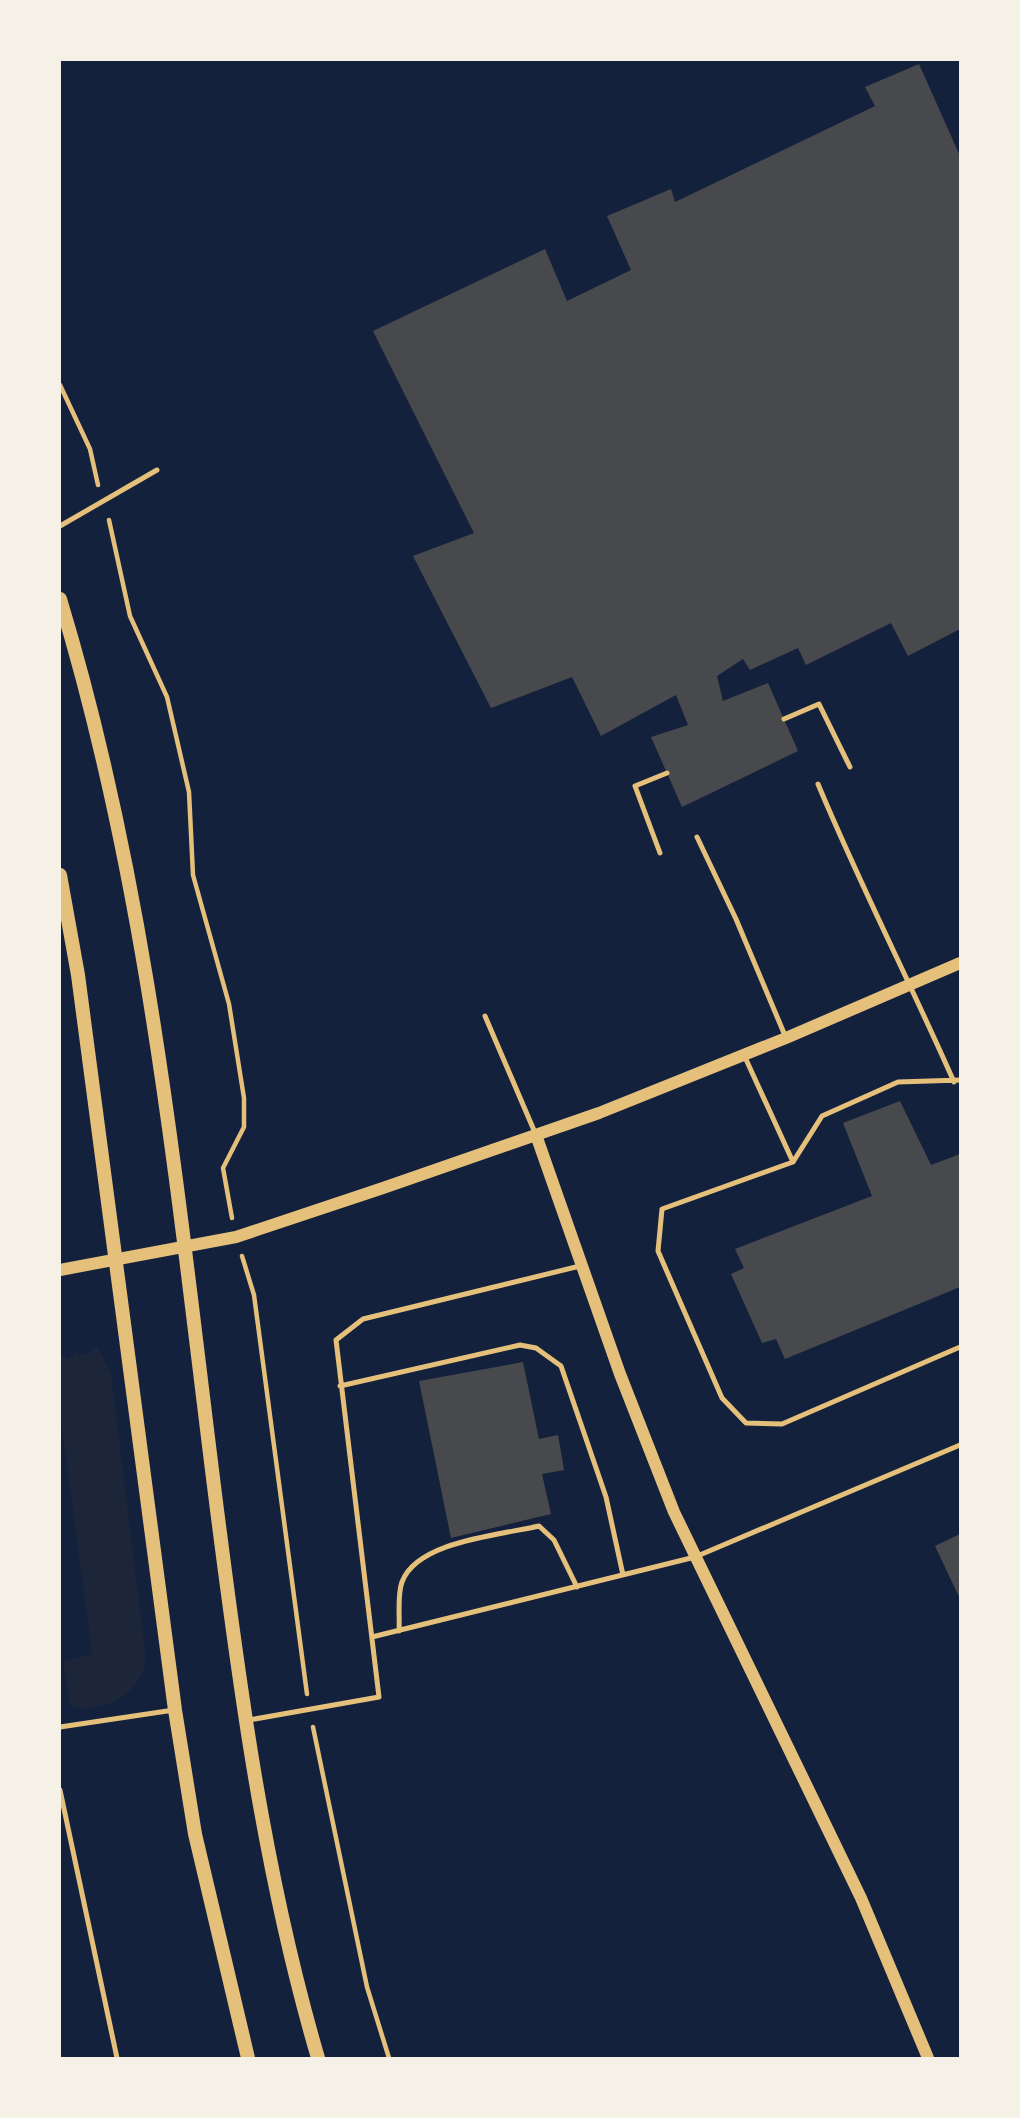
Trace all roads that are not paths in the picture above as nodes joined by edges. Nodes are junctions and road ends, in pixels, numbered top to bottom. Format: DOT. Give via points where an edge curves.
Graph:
graph roads {
  1 [pos="157,470"];
  2 [pos="60,526"];
  3 [pos="60,599"];
  4 [pos="784,719"];
  5 [pos="850,767"];
  6 [pos="667,773"];
  7 [pos="818,784"];
  8 [pos="697,837"];
  9 [pos="660,853"];
  10 [pos="60,875"];
  11 [pos="961,963"];
  12 [pos="912,985"];
  13 [pos="485,1016"];
  14 [pos="786,1038"];
  15 [pos="744,1055"];
  16 [pos="957,1081"];
  17 [pos="536,1135"];
  18 [pos="793,1162"];
  19 [pos="183,1247"];
  20 [pos="116,1259"];
  21 [pos="580,1266"];
  22 [pos="60,1270"];
  23 [pos="961,1347"];
  24 [pos="340,1386"];
  25 [pos="961,1446"];
  26 [pos="695,1557"];
  27 [pos="623,1575"];
  28 [pos="577,1587"];
  29 [pos="398,1631"];
  30 [pos="372,1637"];
  31 [pos="175,1710"];
  32 [pos="246,1721"];
  33 [pos="60,1727"];
  34 [pos="60,1790"];
  35 [pos="62,1818"];
  36 [pos="117,2059"];
  37 [pos="248,2059"];
  38 [pos="318,2059"];
  39 [pos="928,2059"];
  1 -- 2 [label="lane"];
  3 -- 19 [label="main road" via="103,754 134,899"];
  4 -- 5 [label="lane" via="819,704"];
  6 -- 9 [label="lane" via="635,786"];
  7 -- 12 [label="lane" via="852,866"];
  8 -- 14 [label="lane"];
  10 -- 20 [label="main road"];
  11 -- 12 [label="street"];
  12 -- 14 [label="street"];
  12 -- 16 [label="lane"];
  13 -- 17 [label="lane"];
  14 -- 15 [label="street"];
  15 -- 17 [label="street"];
  15 -- 18 [label="lane"];
  16 -- 18 [label="lane" via="898,1082 822,1116"];
  17 -- 19 [label="street" via="236,1237"];
  17 -- 21 [label="street"];
  18 -- 23 [label="lane" via="662,1209 658,1251 722,1398 747,1423 782,1424"];
  19 -- 20 [label="street"];
  19 -- 32 [label="main road"];
  20 -- 22 [label="street"];
  20 -- 31 [label="main road"];
  21 -- 24 [label="lane" via="363,1319 336,1340"];
  21 -- 26 [label="street"];
  24 -- 27 [label="lane" via="520,1345 548,1355 561,1366 593,1458"];
  24 -- 30 [label="lane"];
  25 -- 26 [label="lane"];
  26 -- 27 [label="lane"];
  26 -- 39 [label="street" via="860,1898"];
  27 -- 28 [label="lane"];
  28 -- 29 [label="lane"];
  28 -- 29 [label="lane" via="554,1540 539,1526 446,1547 416,1560 402,1582"];
  29 -- 30 [label="lane"];
  30 -- 32 [label="lane" via="379,1698"];
  31 -- 33 [label="lane"];
  31 -- 37 [label="main road" via="195,1834"];
  32 -- 38 [label="main road" via="273,1883"];
  34 -- 35 [label="lane"];
  35 -- 36 [label="lane"];
}
